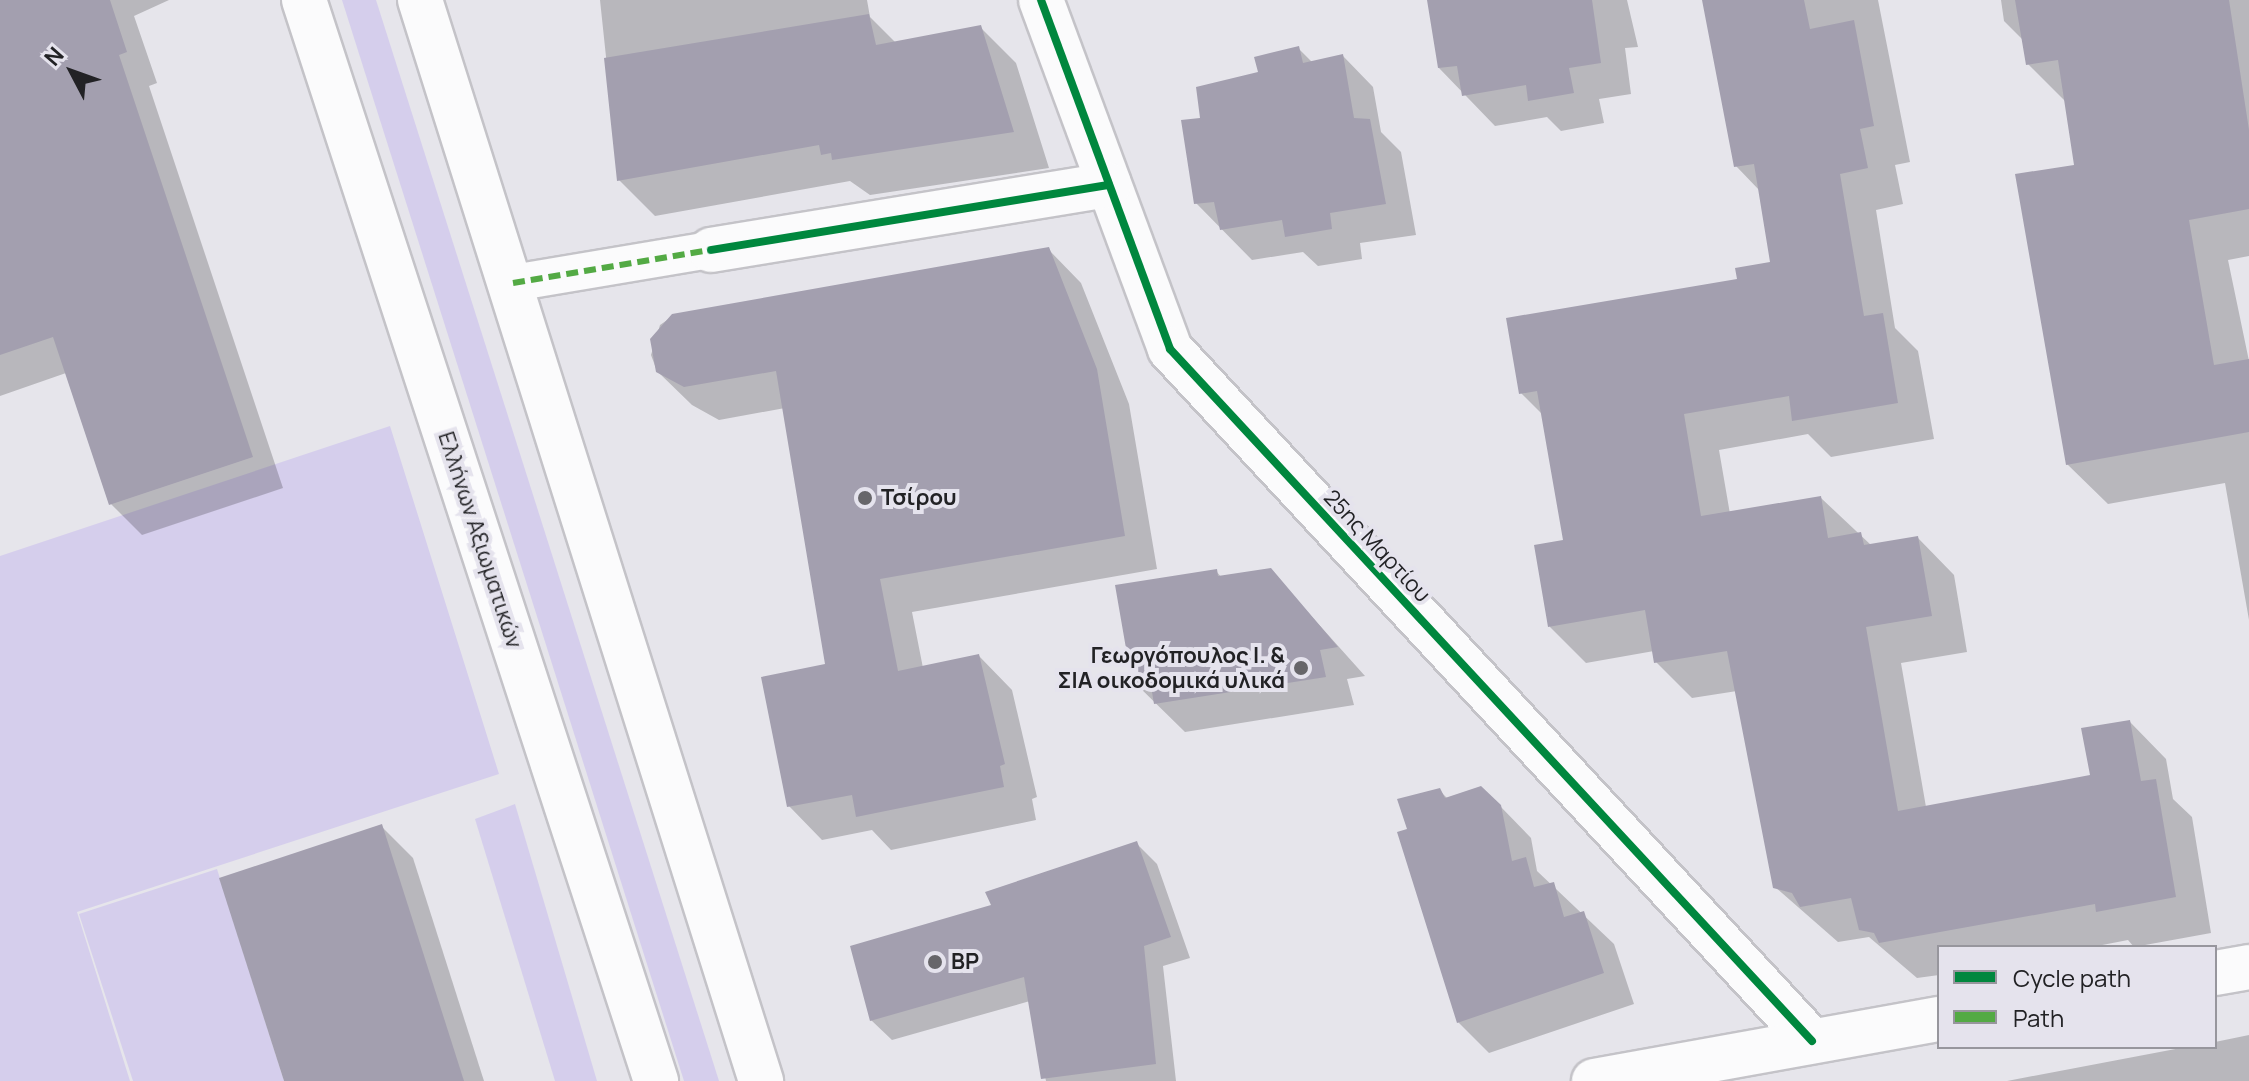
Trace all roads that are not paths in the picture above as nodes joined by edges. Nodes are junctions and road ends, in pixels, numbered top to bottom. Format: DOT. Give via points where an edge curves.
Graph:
graph roads {
  1 [pos="304,0"];
  2 [pos="420,0"];
  3 [pos="1041,0"];
  4 [pos="1109,185"];
  5 [pos="711,250"];
  6 [pos="513,283"];
  7 [pos="2249,967"];
  8 [pos="2217,973"];
  9 [pos="1937,1019"];
  10 [pos="1812,1041"];
  11 [pos="1704,1072"];
  12 [pos="656,1081"];
  13 [pos="761,1081"];
  14 [pos="1594,1081"];
  1 -- 12 [label="main road, Ελλήνων Αξιωματικών"];
  2 -- 6 [label="main road"];
  3 -- 4 [label="main road, 25ης Μαρτίου"];
  4 -- 5 [label="main road"];
  4 -- 10 [label="main road, 25ης Μαρτίου" via="1159,330 1185,368"];
  5 -- 6 [label="street"];
  6 -- 13 [label="main road"];
  7 -- 8 [label="main road"];
  9 -- 10 [label="main road"];
  10 -- 11 [label="main road"];
  11 -- 14 [label="main road"];
}
